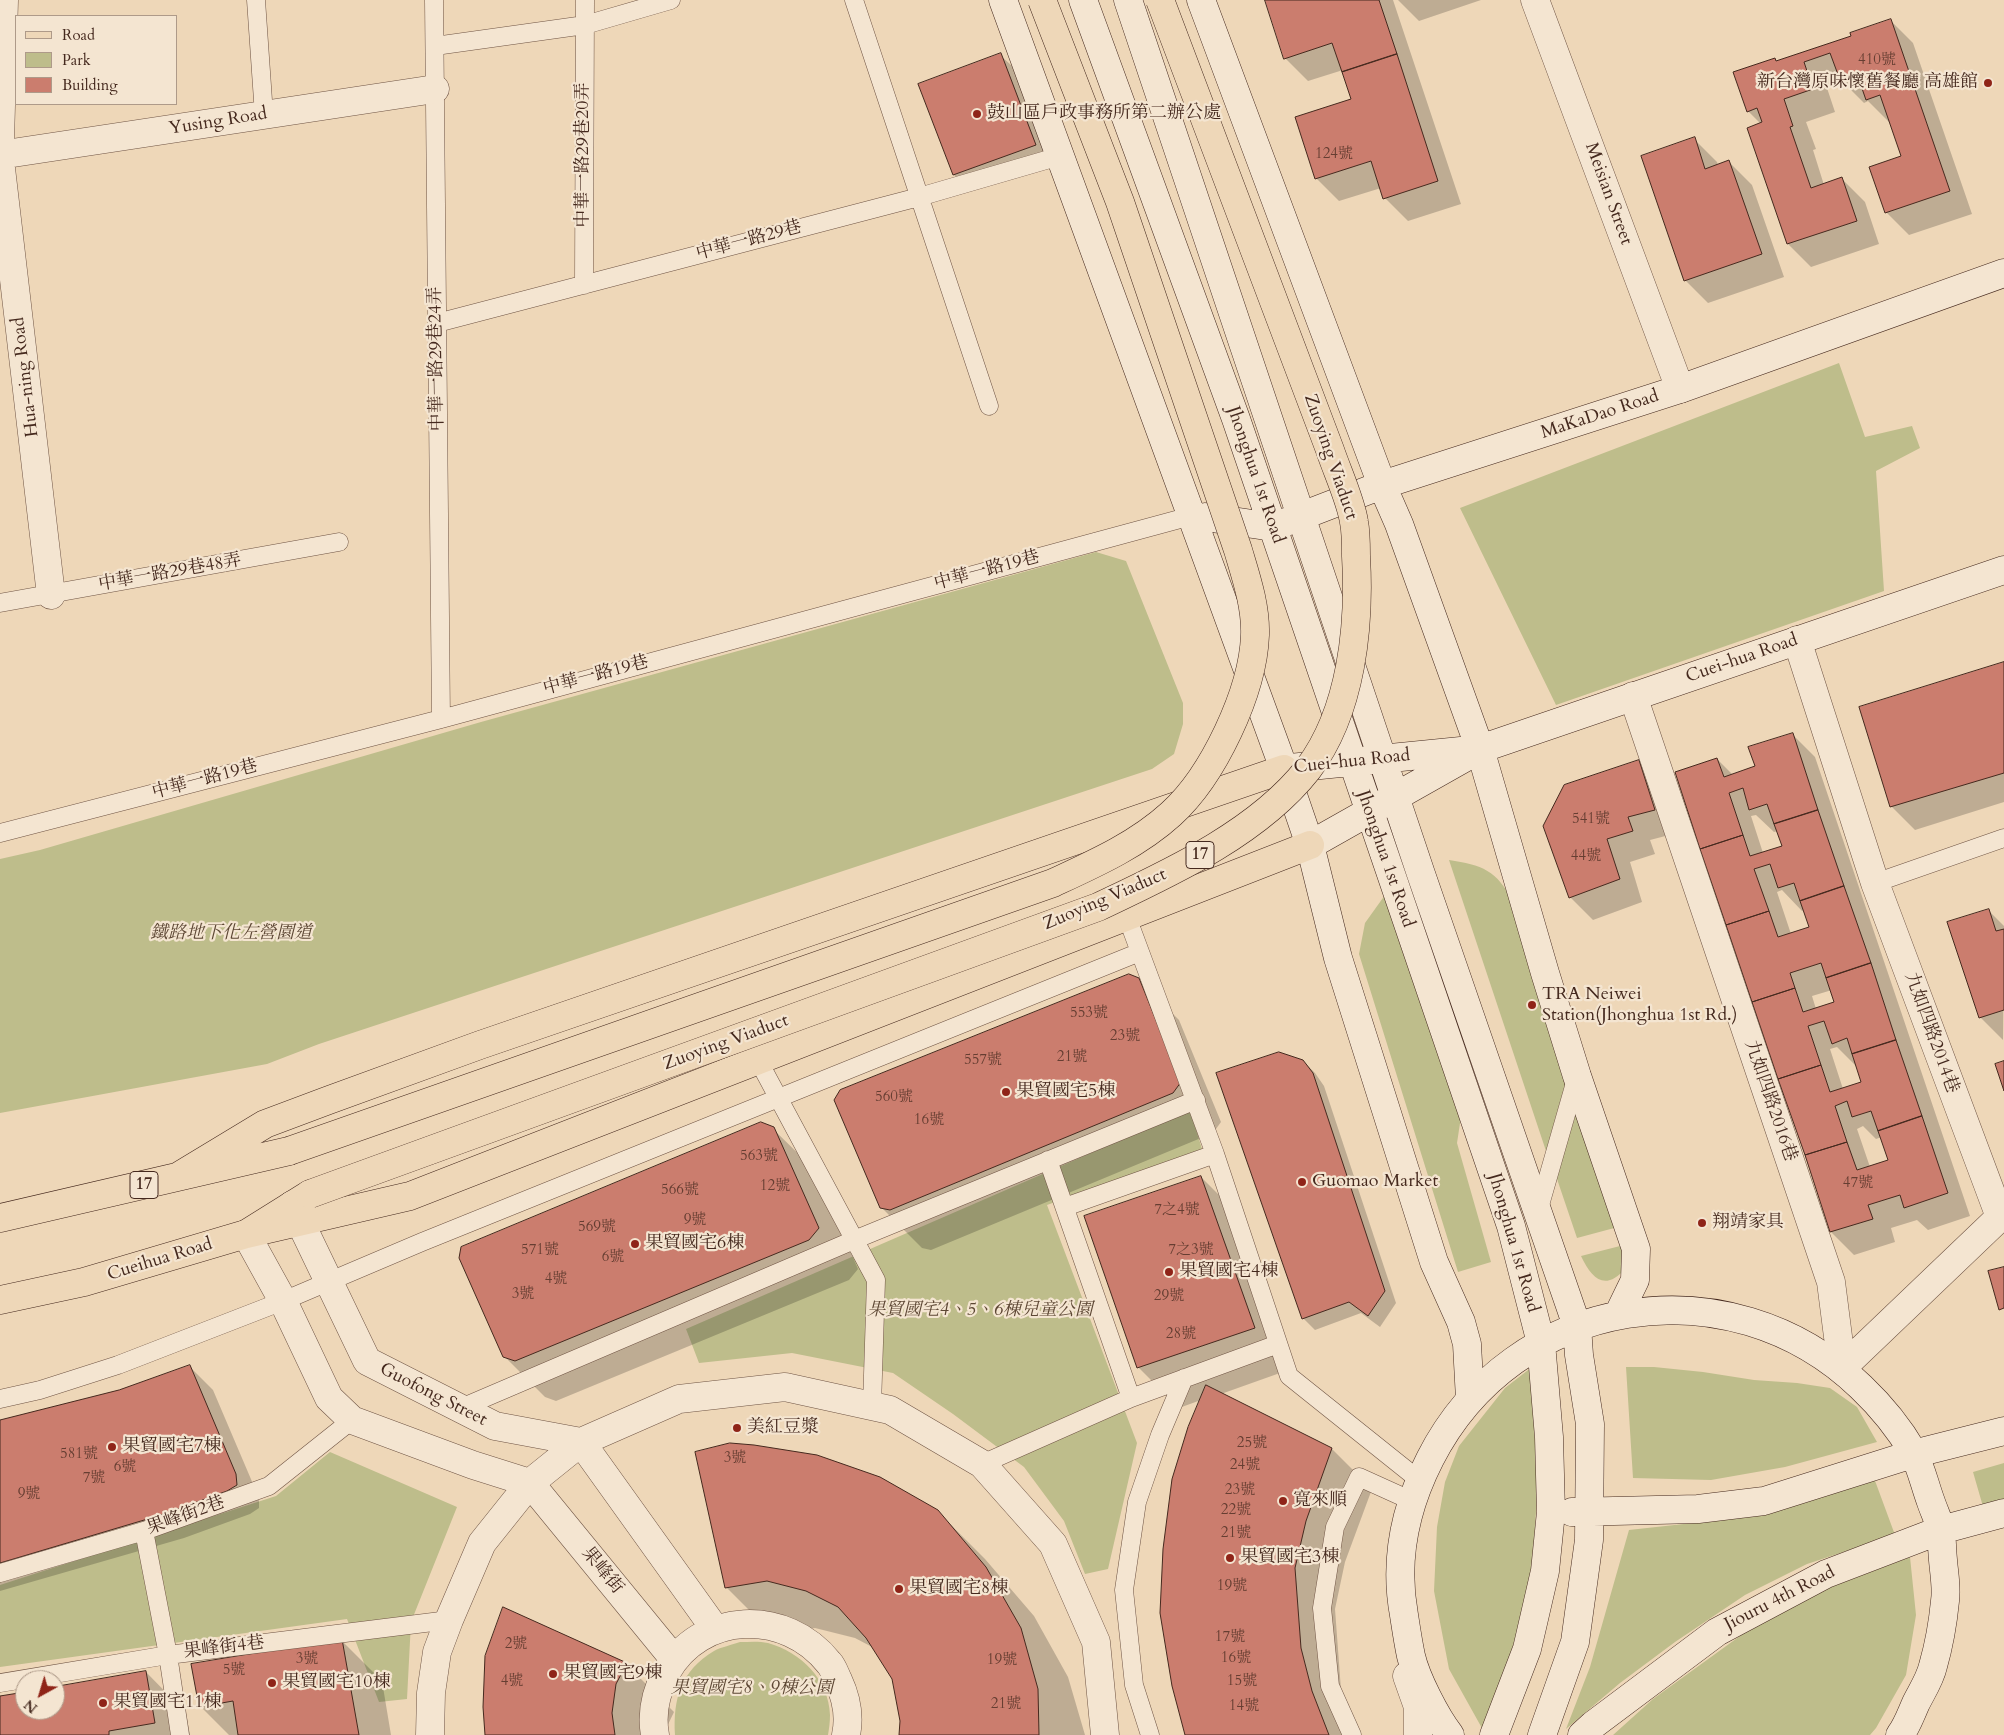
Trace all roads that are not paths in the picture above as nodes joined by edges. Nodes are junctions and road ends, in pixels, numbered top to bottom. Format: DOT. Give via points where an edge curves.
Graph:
graph roads {
  1 [pos="4,0"];
  2 [pos="256,0"];
  3 [pos="434,0"];
  4 [pos="585,0"];
  5 [pos="671,0"];
  6 [pos="854,0"];
  7 [pos="1003,0"];
  8 [pos="1042,0"];
  9 [pos="1082,0"];
  10 [pos="1128,0"];
  11 [pos="1160,0"];
  12 [pos="1202,0"];
  13 [pos="1536,0"];
  14 [pos="585,25"];
  15 [pos="435,46"];
  16 [pos="435,89"];
  17 [pos="264,115"];
  18 [pos="0,140"];
  19 [pos="0,155"];
  20 [pos="1060,156"];
  21 [pos="0,160"];
  22 [pos="918,197"];
  23 [pos="2004,273"];
  24 [pos="584,285"];
  25 [pos="437,323"];
  26 [pos="1680,389"];
  27 [pos="989,406"];
  28 [pos="1382,485"];
  29 [pos="1191,516"];
  30 [pos="1301,516"];
  31 [pos="1272,527"];
  32 [pos="339,542"];
  33 [pos="2004,570"];
  34 [pos="52,595"];
  35 [pos="0,603"];
  36 [pos="1797,640"];
  37 [pos="1633,696"];
  38 [pos="441,718"];
  39 [pos="1480,749"];
  40 [pos="1383,758"];
  41 [pos="1352,763"];
  42 [pos="1284,769"];
  43 [pos="1396,798"];
  44 [pos="1369,812"];
  45 [pos="0,833"];
  46 [pos="2004,838"];
  47 [pos="1310,845"];
  48 [pos="1875,882"];
  49 [pos="1127,917"];
  50 [pos="1140,952"];
  51 [pos="758,1060"];
  52 [pos="1577,1076"];
  53 [pos="778,1098"];
  54 [pos="1196,1100"];
  55 [pos="1215,1154"];
  56 [pos="1048,1160"];
  57 [pos="179,1176"];
  58 [pos="300,1207"];
  59 [pos="1066,1207"];
  60 [pos="1537,1213"];
  61 [pos="2002,1216"];
  62 [pos="0,1218"];
  63 [pos="246,1234"];
  64 [pos="854,1240"];
  65 [pos="329,1283"];
  66 [pos="0,1300"];
  67 [pos="283,1301"];
  68 [pos="1618,1315"];
  69 [pos="1577,1326"];
  70 [pos="1541,1343"];
  71 [pos="1278,1344"];
  72 [pos="1842,1368"];
  73 [pos="1184,1378"];
  74 [pos="1131,1398"];
  75 [pos="0,1399"];
  76 [pos="1470,1399"];
  77 [pos="872,1406"];
  78 [pos="461,1408"];
  79 [pos="352,1420"];
  80 [pos="2004,1431"];
  81 [pos="581,1442"];
  82 [pos="1914,1454"];
  83 [pos="982,1464"];
  84 [pos="530,1484"];
  85 [pos="1416,1490"];
  86 [pos="1550,1512"];
  87 [pos="2004,1512"];
  88 [pos="1589,1513"];
  89 [pos="1941,1530"];
  90 [pos="144,1531"];
  91 [pos="0,1574"];
  92 [pos="1400,1594"];
  93 [pos="449,1620"];
  94 [pos="715,1629"];
  95 [pos="168,1655"];
  96 [pos="674,1659"];
  97 [pos="0,1683"];
  98 [pos="1903,1734"];
  99 [pos="180,1735"];
  100 [pos="430,1735"];
  101 [pos="655,1735"];
  102 [pos="846,1735"];
  103 [pos="1105,1735"];
  104 [pos="1150,1735"];
  105 [pos="1352,1735"];
  106 [pos="1418,1735"];
  107 [pos="1450,1735"];
  108 [pos="1494,1735"];
  109 [pos="1542,1735"];
  110 [pos="1582,1735"];
  1 -- 18 [label="street"];
  2 -- 17 [label="lane"];
  3 -- 15 [label="lane, 中華一路29巷24弄"];
  4 -- 14 [label="lane, 中華一路29巷20弄"];
  5 -- 14 [label="lane"];
  6 -- 22 [label="lane"];
  7 -- 20 [label="street"];
  8 -- 57 [label="main road, Zuoying Viaduct / 17, bridge" via="1120,202 1250,593 1255,635 1248,681 1232,725 1194,789 1171,814 1138,839 1053,883 289,1151"];
  9 -- 31 [label="street, Jhonghua 1st Road" via="1236,419"];
  10 -- 30 [label="street, Jhonghua 1st Road"];
  11 -- 58 [label="main road, Zuoying Viaduct / 17, bridge" via="1354,521 1356,635 1341,699 1328,736 1308,769 1276,802 1239,831 1172,872 1098,906"];
  12 -- 28 [label="street"];
  13 -- 26 [label="street, Meisian Street"];
  14 -- 15 [label="lane"];
  14 -- 24 [label="lane, 中華一路29巷20弄"];
  15 -- 16 [label="lane, 中華一路29巷24弄"];
  16 -- 17 [label="street, Yusing Road"];
  16 -- 25 [label="lane, 中華一路29巷24弄"];
  17 -- 19 [label="street, Yusing Road"];
  20 -- 22 [label="lane, 中華一路29巷"];
  20 -- 29 [label="street"];
  21 -- 34 [label="street, Hua-ning Road"];
  22 -- 24 [label="lane, 中華一路29巷"];
  22 -- 27 [label="lane"];
  23 -- 26 [label="street, MaKaDao Road"];
  24 -- 25 [label="lane, 中華一路29巷"];
  25 -- 38 [label="lane, 中華一路29巷24弄"];
  26 -- 28 [label="street, MaKaDao Road"];
  28 -- 30 [label="street, MaKaDao Road"];
  28 -- 39 [label="street"];
  29 -- 31 [label="street, MaKaDao Road"];
  29 -- 38 [label="lane, 中華一路19巷"];
  29 -- 42 [label="street"];
  30 -- 31 [label="street, MaKaDao Road"];
  30 -- 40 [label="street, Jhonghua 1st Road"];
  31 -- 41 [label="street, Jhonghua 1st Road"];
  32 -- 34 [label="lane, 中華一路29巷48弄"];
  33 -- 36 [label="street, Cuei-hua Road"];
  34 -- 35 [label="lane, 中華一路29巷48弄"];
  36 -- 37 [label="street, Cuei-hua Road"];
  36 -- 48 [label="street, 九如四路2014巷"];
  37 -- 39 [label="street, Cuei-hua Road"];
  37 -- 72 [label="street, 九如四路2016巷" via="1831,1282"];
  38 -- 45 [label="lane, 中華一路19巷"];
  39 -- 40 [label="street, Cuei-hua Road"];
  39 -- 43 [label="street, Cuei-hua Road"];
  39 -- 52 [label="street"];
  40 -- 41 [label="street, Cuei-hua Road"];
  40 -- 43 [label="street, Jhonghua 1st Road"];
  41 -- 42 [label="street, Cuei-hua Road"];
  41 -- 44 [label="street, Jhonghua 1st Road"];
  42 -- 47 [label="street"];
  42 -- 57 [label="main road" via="480,1045 329,1100 265,1124"];
  43 -- 44 [label="street, Cuei-hua Road"];
  43 -- 60 [label="street, Jhonghua 1st Road"];
  44 -- 47 [label="street, Cuei-hua Road"];
  44 -- 70 [label="street, Jhonghua 1st Road" via="1511,1226"];
  46 -- 48 [label="lane"];
  47 -- 49 [label="main road"];
  47 -- 76 [label="street" via="1338,958 1434,1262 1461,1322 1467,1344"];
  48 -- 61 [label="street, 九如四路2014巷"];
  49 -- 50 [label="lane"];
  49 -- 51 [label="main road"];
  50 -- 53 [label="lane"];
  50 -- 54 [label="lane"];
  51 -- 53 [label="lane"];
  51 -- 58 [label="main road" via="410,1196"];
  52 -- 60 [label="lane, Jhonghua 1st Road"];
  52 -- 68 [label="street" via="1636,1250 1635,1280"];
  53 -- 64 [label="lane"];
  53 -- 65 [label="lane"];
  54 -- 55 [label="lane"];
  54 -- 56 [label="lane"];
  55 -- 59 [label="lane"];
  55 -- 71 [label="lane"];
  56 -- 59 [label="lane"];
  56 -- 64 [label="lane"];
  57 -- 62 [label="main road, 17"];
  58 -- 63 [label="main road, Cueihua Road"];
  58 -- 65 [label="street, Guofong Street"];
  59 -- 74 [label="lane"];
  60 -- 69 [label="street, Jhonghua 1st Road"];
  61 -- 72 [label="street, 九如四路2014巷"];
  63 -- 66 [label="main road, Cueihua Road" via="84,1282"];
  63 -- 67 [label="street"];
  64 -- 77 [label="lane" via="876,1280"];
  64 -- 78 [label="lane"];
  65 -- 67 [label="lane"];
  65 -- 78 [label="street, Guofong Street" via="367,1361"];
  67 -- 75 [label="lane" via="118,1365"];
  67 -- 79 [label="street" via="329,1398"];
  68 -- 69 [label="street"];
  68 -- 72 [label="street" via="1665,1309 1712,1312 1758,1324 1802,1342"];
  69 -- 70 [label="street"];
  69 -- 88 [label="street, Jhonghua 1st Road" via="1590,1424"];
  70 -- 76 [label="street" via="1497,1373"];
  70 -- 86 [label="street, Jhonghua 1st Road" via="1549,1437"];
  71 -- 73 [label="lane"];
  71 -- 85 [label="lane" via="1289,1376"];
  72 -- 82 [label="street" via="1882,1407"];
  73 -- 74 [label="lane"];
  73 -- 104 [label="lane" via="1137,1502 1124,1590 1134,1685"];
  74 -- 83 [label="lane"];
  76 -- 85 [label="street" via="1441,1437"];
  77 -- 81 [label="street" via="785,1388 679,1398"];
  77 -- 83 [label="street" via="890,1410"];
  78 -- 81 [label="street, Guofong Street" via="496,1426"];
  79 -- 84 [label="street"];
  79 -- 90 [label="lane, 果峰街2巷" via="269,1486"];
  80 -- 82 [label="street"];
  81 -- 84 [label="street"];
  81 -- 94 [label="street"];
  82 -- 88 [label="street" via="1764,1501 1698,1509"];
  82 -- 89 [label="street"];
  83 -- 103 [label="street" via="1053,1544 1096,1642"];
  84 -- 93 [label="street" via="482,1543"];
  84 -- 96 [label="street, 果峰街"];
  85 -- 92 [label="street" via="1404,1531"];
  85 -- 105 [label="lane" via="1359,1477 1335,1527 1322,1608 1330,1686"];
  86 -- 88 [label="street"];
  86 -- 108 [label="street, Jhonghua 1st Road" via="1545,1571 1527,1649"];
  87 -- 89 [label="street, Jiouru 4th Road"];
  88 -- 109 [label="street, Jhonghua 1st Road" via="1589,1540 1574,1642"];
  89 -- 98 [label="street" via="1946,1599 1933,1668"];
  89 -- 110 [label="street, Jiouru 4th Road" via="1826,1574 1717,1632"];
  90 -- 91 [label="lane, 果峰街2巷"];
  90 -- 95 [label="lane"];
  92 -- 106 [label="street" via="1394,1638 1418,1708"];
  92 -- 107 [label="street" via="1411,1659 1438,1719"];
  93 -- 95 [label="lane, 果峰街4巷"];
  93 -- 100 [label="street" via="437,1652 431,1693"];
  94 -- 96 [label="street" via="692,1641"];
  94 -- 102 [label="street" via="746,1623 778,1627 807,1641 830,1663 844,1692 849,1724"];
  95 -- 97 [label="lane, 果峰街4巷"];
  95 -- 99 [label="lane"];
  96 -- 101 [label="street" via="658,1688 652,1722"];
}
